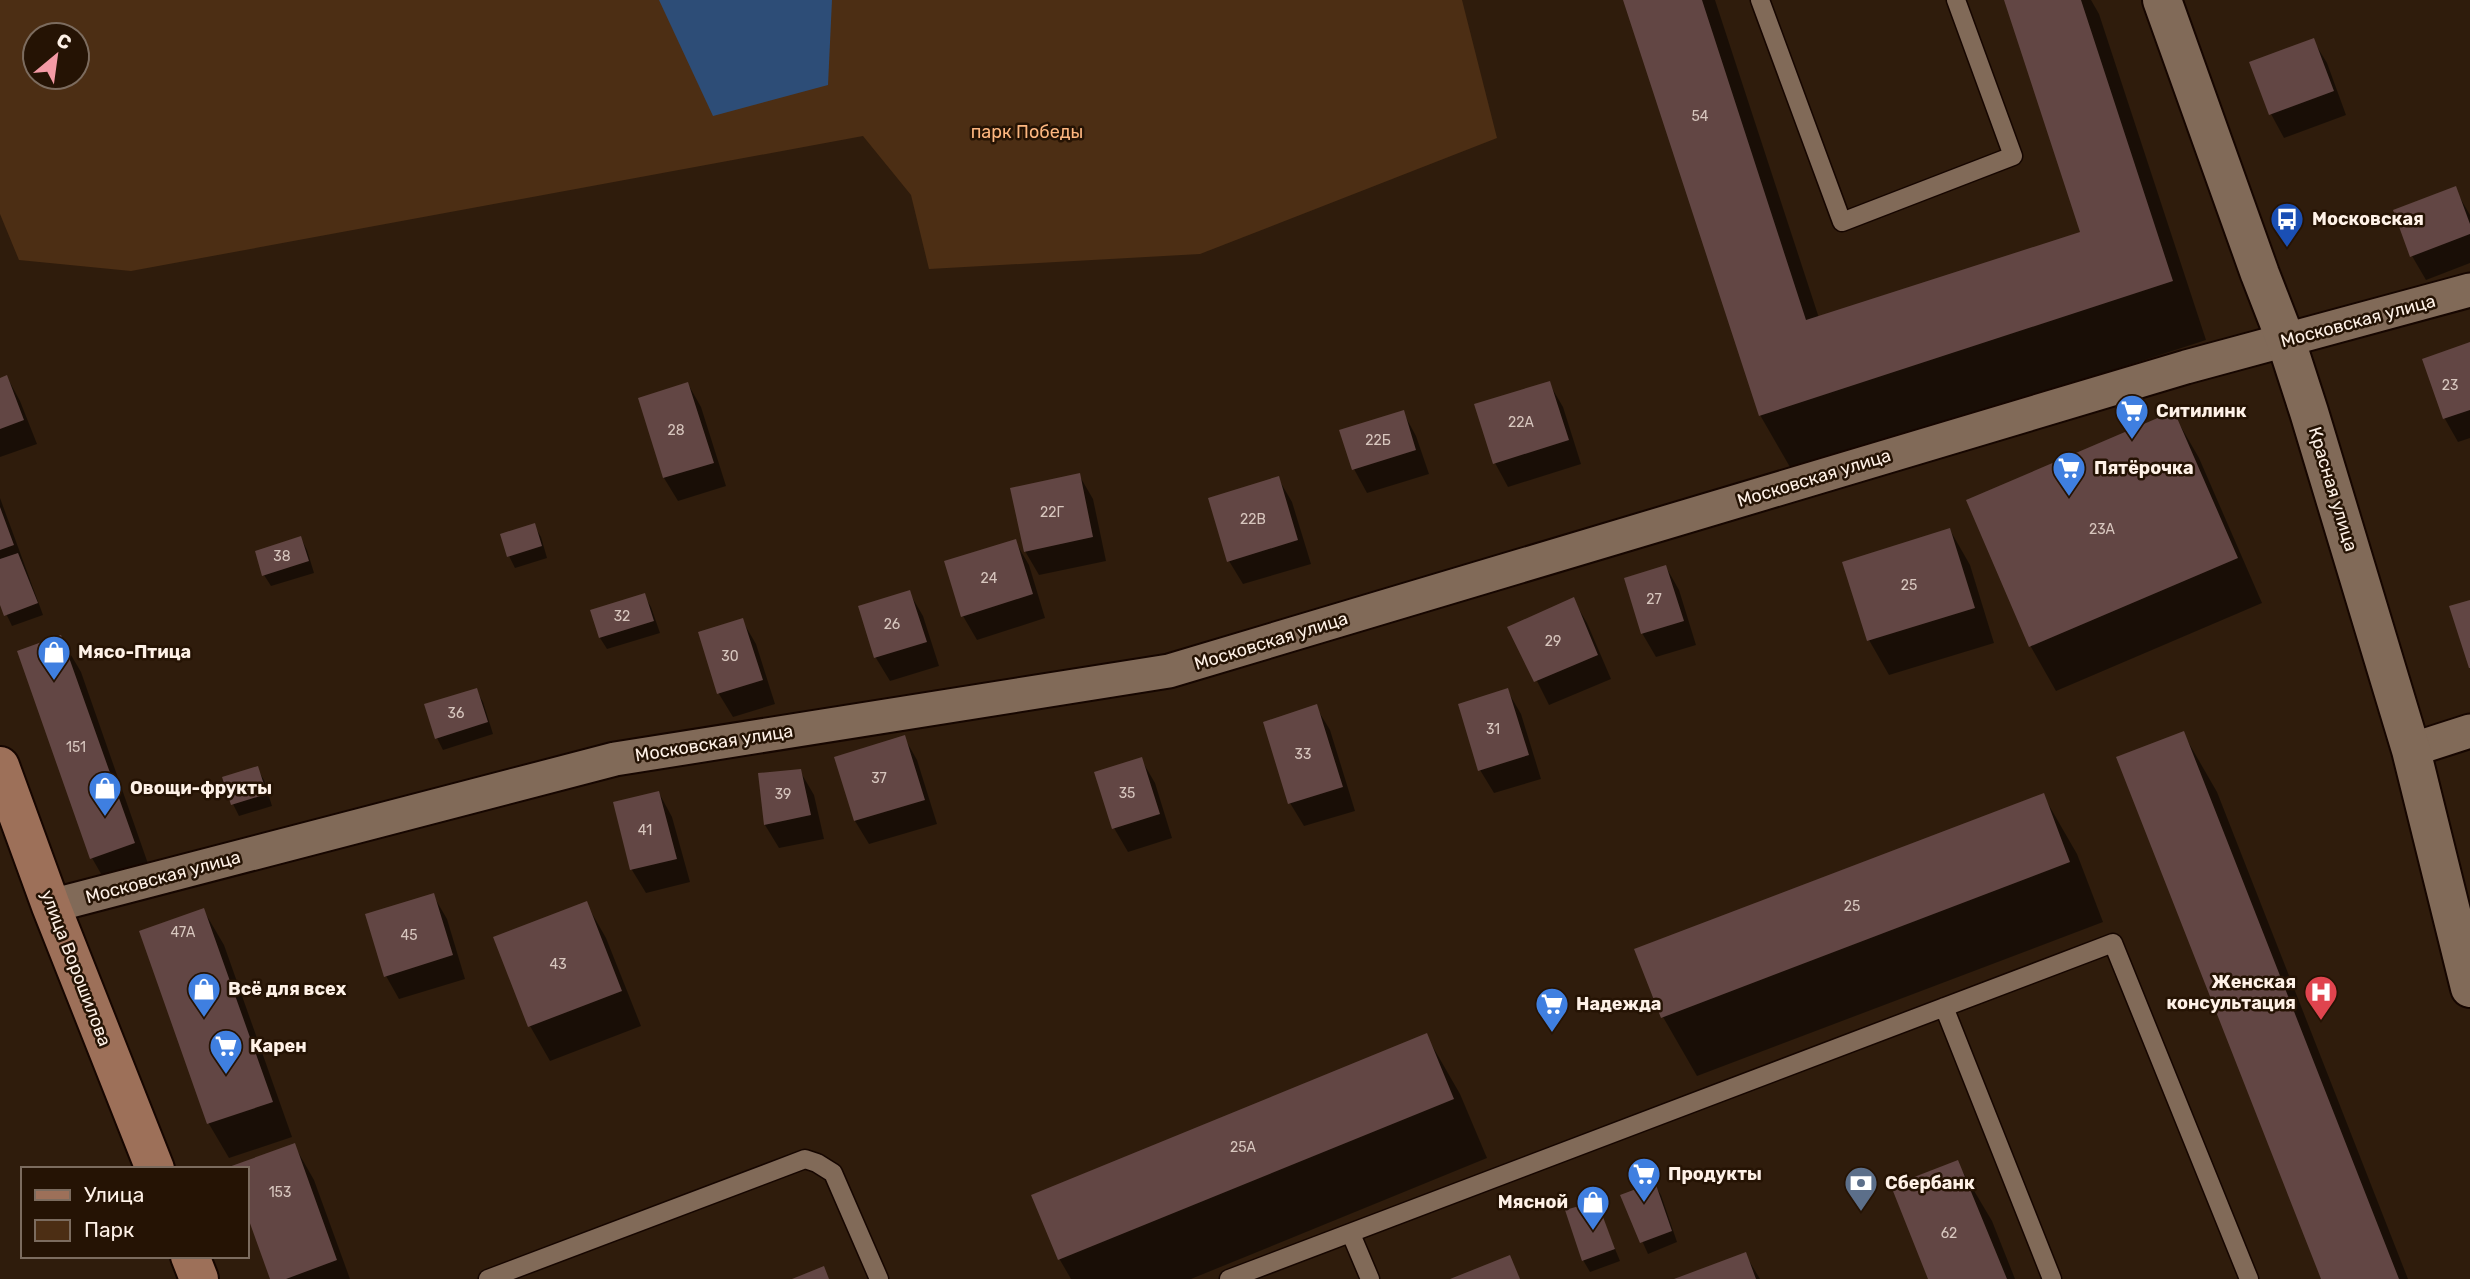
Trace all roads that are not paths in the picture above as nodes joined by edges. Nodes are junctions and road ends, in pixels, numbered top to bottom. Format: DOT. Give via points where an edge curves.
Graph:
graph roads {
  1 [pos="1760,0"];
  2 [pos="1956,0"];
  3 [pos="2162,0"];
  4 [pos="2470,290"];
  5 [pos="2286,341"];
  6 [pos="2470,731"];
  7 [pos="2412,750"];
  8 [pos="3,782"];
  9 [pos="51,906"];
  10 [pos="2470,988"];
  11 [pos="1944,1007"];
  12 [pos="154,1167"];
  13 [pos="1351,1234"];
  14 [pos="488,1279"];
  15 [pos="879,1279"];
  16 [pos="1229,1279"];
  17 [pos="1370,1279"];
  18 [pos="2052,1279"];
  19 [pos="2249,1279"];
  1 -- 2 [label="lane" via="1842,222 2013,156"];
  3 -- 5 [label="street, Красная улица"];
  4 -- 5 [label="street, Московская улица"];
  5 -- 7 [label="street, Красная улица"];
  5 -- 9 [label="street, Московская улица" via="1169,671 615,759"];
  6 -- 7 [label="street"];
  7 -- 10 [label="street, Красная улица"];
  8 -- 9 [label="main road, улица Ворошилова"];
  9 -- 12 [label="main road, улица Ворошилова"];
  11 -- 13 [label="lane"];
  11 -- 18 [label="lane"];
  11 -- 19 [label="lane" via="2113,943"];
  13 -- 16 [label="lane"];
  13 -- 17 [label="lane"];
  14 -- 15 [label="lane" via="805,1159 833,1173"];
}
